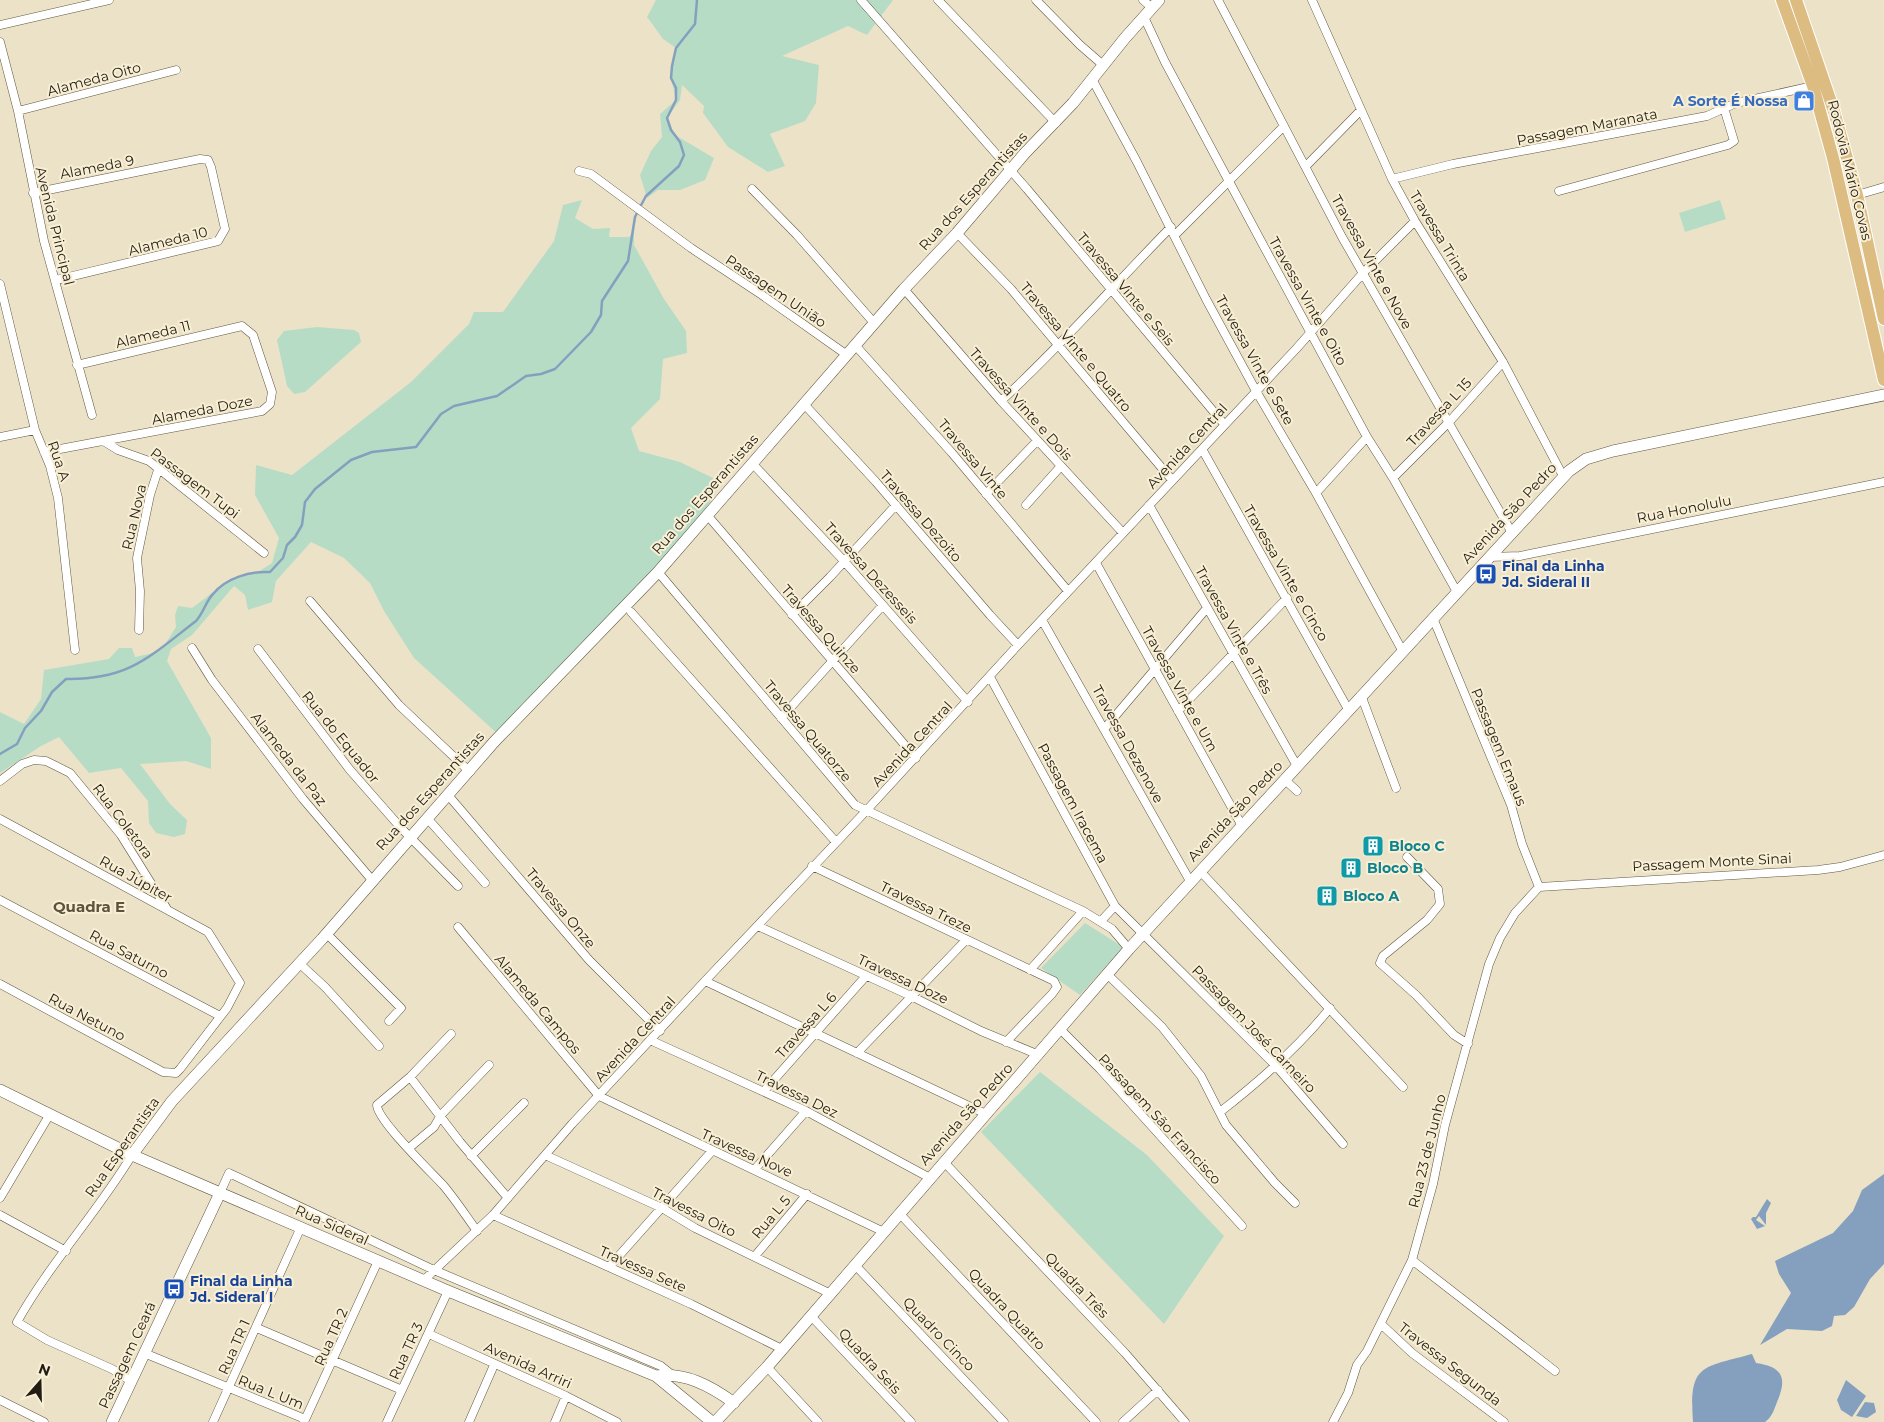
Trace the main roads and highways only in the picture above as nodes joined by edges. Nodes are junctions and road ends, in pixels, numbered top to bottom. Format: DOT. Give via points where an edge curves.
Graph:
graph roads {
  1 [pos="1782,0"];
  2 [pos="1796,0"];
  3 [pos="1151,3"];
  4 [pos="1884,319"];
  5 [pos="1884,380"];
  6 [pos="1884,395"];
  7 [pos="266,1001"];
  8 [pos="0,1090"];
  9 [pos="132,1155"];
  10 [pos="220,1193"];
  11 [pos="656,1376"];
  12 [pos="734,1402"];
  13 [pos="719,1420"];
  14 [pos="112,1422"];
  1 -- 5 [label="main road, Rodovia Mário Covas" via="1813,86 1846,206"];
  2 -- 4 [label="main road, Rodovia Mário Covas" via="1834,111"];
  3 -- 7 [label="main road, Rua dos Esperantistas" via="1144,17 1056,123 904,289 708,516 500,736"];
  6 -- 12 [label="main road, Avenida São Pedro" via="1613,451 1586,459 1563,476 1129,949"];
  7 -- 9 [label="main road, Rua Esperantista" via="172,1101"];
  8 -- 9 [label="main road, Rua Sideral"];
  9 -- 10 [label="main road, Rua Sideral"];
  10 -- 11 [label="main road, Rua Sideral"];
  10 -- 14 [label="main road, Passagem Ceará"];
  11 -- 12 [label="main road, Rua Sideral" via="671,1374 705,1385"];
  11 -- 13 [label="main road, Rua Sideral"];
  12 -- 13 [label="main road, Avenida São Pedro"];
}
